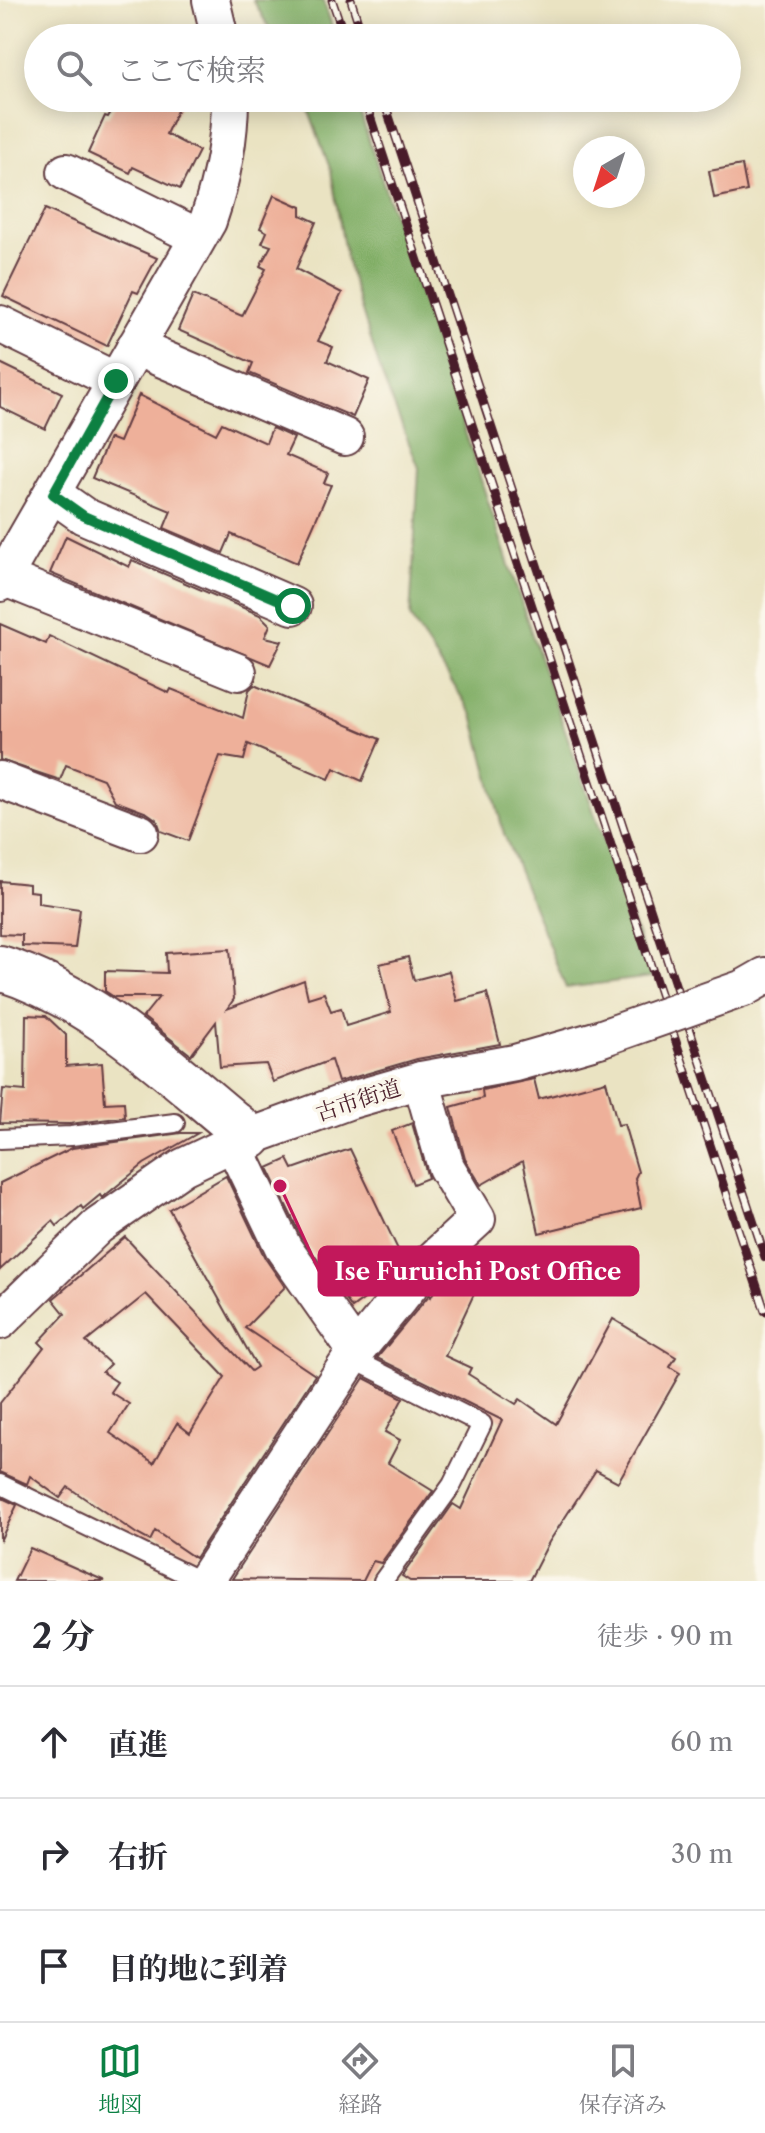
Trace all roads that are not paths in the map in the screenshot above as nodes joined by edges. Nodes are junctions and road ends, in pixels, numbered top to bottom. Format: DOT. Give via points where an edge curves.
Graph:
graph roads {
  1 [pos="211,0"];
  2 [pos="217,24"];
  3 [pos="230,112"];
  4 [pos="66,172"];
  5 [pos="198,237"];
  6 [pos="0,324"];
  7 [pos="135,347"];
  8 [pos="116,381"];
  9 [pos="345,437"];
  10 [pos="53,494"];
  11 [pos="2,580"];
  12 [pos="293,606"];
  13 [pos="238,672"];
  14 [pos="0,780"];
  15 [pos="140,833"];
  16 [pos="0,968"];
  17 [pos="755,982"];
  18 [pos="421,1080"];
  19 [pos="175,1123"];
  20 [pos="0,1139"];
  21 [pos="241,1140"];
  22 [pos="0,1321"];
  23 [pos="354,1355"];
  24 [pos="0,1484"];
  25 [pos="202,1581"];
  26 [pos="383,1581"];
  1 -- 2 [label="street"];
  3 -- 5 [label="street" via="218,193"];
  4 -- 5 [label="street"];
  5 -- 7 [label="street"];
  6 -- 8 [label="street"];
  7 -- 8 [label="street"];
  7 -- 9 [label="street"];
  8 -- 10 [label="street"];
  10 -- 11 [label="street"];
  10 -- 12 [label="street" via="84,516"];
  11 -- 13 [label="street"];
  14 -- 15 [label="street"];
  16 -- 21 [label="street" via="63,992 120,1031"];
  17 -- 18 [label="street, 古市街道, bridge" via="599,1039 515,1063"];
  18 -- 21 [label="street, 古市街道"];
  18 -- 23 [label="street" via="446,1167 477,1219 423,1269"];
  19 -- 20 [label="lane"];
  21 -- 22 [label="street, 古市街道" via="183,1167 127,1204 64,1256"];
  21 -- 23 [label="street" via="284,1249"];
  23 -- 25 [label="street"];
  23 -- 26 [label="lane" via="482,1424 452,1485"];
  24 -- 25 [label="lane"];
}
